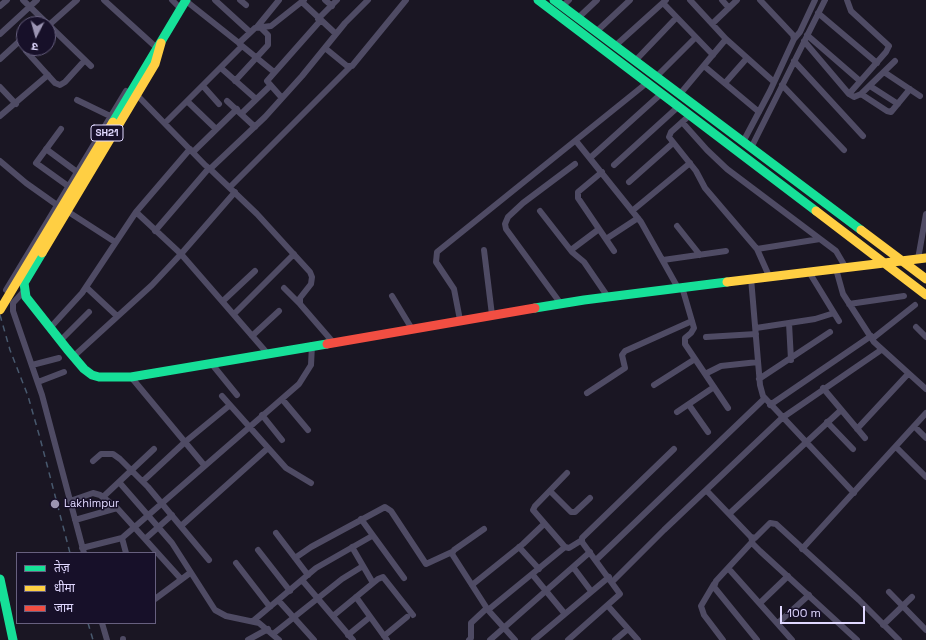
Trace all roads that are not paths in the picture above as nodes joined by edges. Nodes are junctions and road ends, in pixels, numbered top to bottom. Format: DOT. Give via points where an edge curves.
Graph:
graph roads {
  1 [pos="7,0"];
  2 [pos="23,0"];
  3 [pos="37,0"];
  4 [pos="78,0"];
  5 [pos="104,0"];
  6 [pos="172,0"];
  7 [pos="214,0"];
  8 [pos="240,0"];
  9 [pos="279,0"];
  10 [pos="325,0"];
  11 [pos="337,0"];
  12 [pos="368,0"];
  13 [pos="406,0"];
  14 [pos="538,0"];
  15 [pos="554,0"];
  16 [pos="597,0"];
  17 [pos="630,0"];
  18 [pos="690,0"];
  19 [pos="722,0"];
  20 [pos="737,0"];
  21 [pos="762,0"];
  22 [pos="815,0"];
  23 [pos="825,0"];
  24 [pos="847,0"];
  25 [pos="303,1"];
  26 [pos="664,2"];
  27 [pos="184,3"];
  28 [pos="566,3"];
  29 [pos="246,5"];
  30 [pos="0,6"];
  31 [pos="30,6"];
  32 [pos="332,6"];
  33 [pos="729,8"];
  34 [pos="818,13"];
  35 [pos="37,16"];
  36 [pos="578,18"];
  37 [pos="676,18"];
  38 [pos="56,19"];
  39 [pos="319,20"];
  40 [pos="712,24"];
  41 [pos="258,27"];
  42 [pos="56,32"];
  43 [pos="250,32"];
  44 [pos="596,32"];
  45 [pos="0,34"];
  46 [pos="336,34"];
  47 [pos="695,38"];
  48 [pos="806,38"];
  49 [pos="726,39"];
  50 [pos="794,39"];
  51 [pos="16,44"];
  52 [pos="240,44"];
  53 [pos="615,46"];
  54 [pos="157,47"];
  55 [pos="325,48"];
  56 [pos="712,55"];
  57 [pos="31,56"];
  58 [pos="257,57"];
  59 [pos="747,58"];
  60 [pos="0,59"];
  61 [pos="85,60"];
  62 [pos="635,61"];
  63 [pos="794,61"];
  64 [pos="895,61"];
  65 [pos="877,62"];
  66 [pos="91,66"];
  67 [pos="704,66"];
  68 [pos="350,67"];
  69 [pos="221,68"];
  70 [pos="274,72"];
  71 [pos="884,72"];
  72 [pos="48,75"];
  73 [pos="656,77"];
  74 [pos="235,81"];
  75 [pos="648,82"];
  76 [pos="774,82"];
  77 [pos="860,82"];
  78 [pos="725,83"];
  79 [pos="782,85"];
  80 [pos="203,86"];
  81 [pos="270,86"];
  82 [pos="870,86"];
  83 [pos="0,87"];
  84 [pos="910,89"];
  85 [pos="662,93"];
  86 [pos="136,94"];
  87 [pos="680,94"];
  88 [pos="849,94"];
  89 [pos="861,94"];
  90 [pos="920,96"];
  91 [pos="282,98"];
  92 [pos="256,99"];
  93 [pos="77,100"];
  94 [pos="187,101"];
  95 [pos="227,101"];
  96 [pos="16,104"];
  97 [pos="219,104"];
  98 [pos="898,104"];
  99 [pos="679,106"];
  100 [pos="239,112"];
  101 [pos="759,112"];
  102 [pos="690,115"];
  103 [pos="0,116"];
  104 [pos="110,116"];
  105 [pos="682,122"];
  106 [pos="165,123"];
  107 [pos="255,127"];
  108 [pos="61,129"];
  109 [pos="216,130"];
  110 [pos="864,136"];
  111 [pos="576,141"];
  112 [pos="743,142"];
  113 [pos="673,143"];
  114 [pos="751,148"];
  115 [pos="46,149"];
  116 [pos="844,150"];
  117 [pos="191,151"];
  118 [pos="590,158"];
  119 [pos="0,161"];
  120 [pos="690,163"];
  121 [pos="574,164"];
  122 [pos="614,165"];
  123 [pos="210,168"];
  124 [pos="77,172"];
  125 [pos="602,172"];
  126 [pos="629,182"];
  127 [pos="68,186"];
  128 [pos="232,190"];
  129 [pos="57,205"];
  130 [pos="67,211"];
  131 [pos="540,211"];
  132 [pos="632,211"];
  133 [pos="136,212"];
  134 [pos="926,214"];
  135 [pos="638,218"];
  136 [pos="677,226"];
  137 [pos="599,229"];
  138 [pos="155,230"];
  139 [pos="606,239"];
  140 [pos="820,239"];
  141 [pos="115,242"];
  142 [pos="757,248"];
  143 [pos="484,250"];
  144 [pos="571,250"];
  145 [pos="614,251"];
  146 [pos="726,251"];
  147 [pos="181,254"];
  148 [pos="294,254"];
  149 [pos="700,255"];
  150 [pos="922,258"];
  151 [pos="663,260"];
  152 [pos="901,261"];
  153 [pos="887,263"];
  154 [pos="846,268"];
  155 [pos="836,269"];
  156 [pos="254,271"];
  157 [pos="809,272"];
  158 [pos="769,276"];
  159 [pos="751,278"];
  160 [pos="926,279"];
  161 [pos="86,287"];
  162 [pos="284,288"];
  163 [pos="680,288"];
  164 [pos="6,290"];
  165 [pos="24,291"];
  166 [pos="926,295"];
  167 [pos="392,296"];
  168 [pos="608,296"];
  169 [pos="904,296"];
  170 [pos="223,301"];
  171 [pos="300,304"];
  172 [pos="561,304"];
  173 [pos="849,304"];
  174 [pos="915,305"];
  175 [pos="0,310"];
  176 [pos="279,311"];
  177 [pos="89,312"];
  178 [pos="834,313"];
  179 [pos="234,314"];
  180 [pos="492,315"];
  181 [pos="117,316"];
  182 [pos="460,320"];
  183 [pos="692,321"];
  184 [pos="839,321"];
  185 [pos="789,323"];
  186 [pos="916,327"];
  187 [pos="50,328"];
  188 [pos="412,328"];
  189 [pos="756,331"];
  190 [pos="830,332"];
  191 [pos="252,336"];
  192 [pos="706,337"];
  193 [pos="926,337"];
  194 [pos="872,338"];
  195 [pos="61,340"];
  196 [pos="332,341"];
  197 [pos="312,345"];
  198 [pos="881,350"];
  199 [pos="267,353"];
  200 [pos="74,356"];
  201 [pos="59,358"];
  202 [pos="695,359"];
  203 [pos="791,360"];
  204 [pos="758,362"];
  205 [pos="211,363"];
  206 [pos="32,365"];
  207 [pos="64,372"];
  208 [pos="705,374"];
  209 [pos="908,374"];
  210 [pos="132,377"];
  211 [pos="759,379"];
  212 [pos="38,382"];
  213 [pos="654,385"];
  214 [pos="714,387"];
  215 [pos="823,388"];
  216 [pos="926,389"];
  217 [pos="587,393"];
  218 [pos="237,395"];
  219 [pos="222,396"];
  220 [pos="282,399"];
  221 [pos="764,399"];
  222 [pos="688,404"];
  223 [pos="230,405"];
  224 [pos="770,405"];
  225 [pos="728,408"];
  226 [pos="840,410"];
  227 [pos="677,412"];
  228 [pos="926,413"];
  229 [pos="262,415"];
  230 [pos="782,418"];
  231 [pos="827,422"];
  232 [pos="914,426"];
  233 [pos="249,427"];
  234 [pos="857,429"];
  235 [pos="308,430"];
  236 [pos="708,432"];
  237 [pos="864,438"];
  238 [pos="926,438"];
  239 [pos="282,440"];
  240 [pos="185,442"];
  241 [pos="806,443"];
  242 [pos="896,447"];
  243 [pos="154,448"];
  244 [pos="268,448"];
  245 [pos="674,449"];
  246 [pos="853,449"];
  247 [pos="92,461"];
  248 [pos="204,465"];
  249 [pos="131,470"];
  250 [pos="567,473"];
  251 [pos="926,477"];
  252 [pos="142,481"];
  253 [pos="119,482"];
  254 [pos="311,483"];
  255 [pos="550,491"];
  256 [pos="707,491"];
  257 [pos="854,492"];
  258 [pos="103,497"];
  259 [pos="590,498"];
  260 [pos="70,500"];
  261 [pos="162,502"];
  262 [pos="117,508"];
  263 [pos="729,514"];
  264 [pos="147,515"];
  265 [pos="172,515"];
  266 [pos="361,519"];
  267 [pos="75,520"];
  268 [pos="544,524"];
  269 [pos="134,526"];
  270 [pos="181,526"];
  271 [pos="157,527"];
  272 [pos="484,529"];
  273 [pos="276,533"];
  274 [pos="372,536"];
  275 [pos="122,538"];
  276 [pos="144,539"];
  277 [pos="582,540"];
  278 [pos="751,540"];
  279 [pos="352,547"];
  280 [pos="565,547"];
  281 [pos="520,548"];
  282 [pos="802,549"];
  283 [pos="83,550"];
  284 [pos="258,550"];
  285 [pos="126,552"];
  286 [pos="452,552"];
  287 [pos="590,552"];
  288 [pos="295,558"];
  289 [pos="210,560"];
  290 [pos="596,560"];
  291 [pos="236,563"];
  292 [pos="363,566"];
  293 [pos="572,567"];
  294 [pos="728,568"];
  295 [pos="539,569"];
  296 [pos="190,573"];
  297 [pos="532,574"];
  298 [pos="308,575"];
  299 [pos="788,576"];
  300 [pos="404,578"];
  301 [pos="0,579"];
  302 [pos="181,579"];
  303 [pos="302,580"];
  304 [pos="610,580"];
  305 [pos="373,583"];
  306 [pos="714,584"];
  307 [pos="472,585"];
  308 [pos="546,590"];
  309 [pos="290,591"];
  310 [pos="591,591"];
  311 [pos="889,592"];
  312 [pos="809,595"];
  313 [pos="356,597"];
  314 [pos="912,597"];
  315 [pos="156,598"];
  316 [pos="318,599"];
  317 [pos="278,600"];
  318 [pos="760,603"];
  319 [pos="608,606"];
  320 [pos="903,606"];
  321 [pos="270,607"];
  322 [pos="488,609"];
  323 [pos="565,614"];
  324 [pos="333,616"];
  325 [pos="370,617"];
  326 [pos="294,618"];
  327 [pos="253,621"];
  328 [pos="778,623"];
  329 [pos="102,624"];
  330 [pos="884,625"];
  331 [pos="504,627"];
  332 [pos="628,629"];
  333 [pos="926,630"];
  334 [pos="270,631"];
  335 [pos="348,635"];
  336 [pos="385,638"];
  337 [pos="853,639"];
  338 [pos="13,640"];
  339 [pos="107,640"];
  340 [pos="248,640"];
  341 [pos="279,640"];
  342 [pos="314,640"];
  343 [pos="353,640"];
  344 [pos="469,640"];
  345 [pos="490,640"];
  346 [pos="515,640"];
  347 [pos="534,640"];
  348 [pos="568,640"];
  349 [pos="615,640"];
  350 [pos="638,640"];
  351 [pos="723,640"];
  352 [pos="757,640"];
  353 [pos="792,640"];
  354 [pos="899,640"];
  1 -- 30 [label="street"];
  2 -- 31 [label="street"];
  3 -- 31 [label="street"];
  4 -- 38 [label="street"];
  5 -- 54 [label="street"];
  6 -- 27 [label="street"];
  7 -- 43 [label="street"];
  8 -- 29 [label="street"];
  9 -- 41 [label="street"];
  10 -- 32 [label="street"];
  11 -- 32 [label="street"];
  12 -- 46 [label="street"];
  13 -- 68 [label="street"];
  14 -- 75 [label="main road"];
  15 -- 28 [label="main road"];
  16 -- 36 [label="street"];
  17 -- 44 [label="street"];
  18 -- 40 [label="street"];
  19 -- 33 [label="street"];
  20 -- 33 [label="street"];
  21 -- 50 [label="street"];
  22 -- 50 [label="street"];
  23 -- 34 [label="street"];
  24 -- 65 [label="street" via="851,12 888,44 888,49"];
  25 -- 39 [label="street"];
  25 -- 41 [label="street" via="271,26"];
  26 -- 37 [label="street"];
  26 -- 53 [label="street"];
  27 -- 52 [label="street"];
  27 -- 54 [label="main road, SH21"];
  28 -- 36 [label="main road"];
  31 -- 35 [label="street"];
  31 -- 45 [label="street"];
  32 -- 39 [label="street"];
  33 -- 40 [label="street"];
  34 -- 48 [label="street"];
  34 -- 65 [label="street"];
  36 -- 44 [label="main road"];
  37 -- 47 [label="street"];
  37 -- 62 [label="street"];
  39 -- 46 [label="street"];
  39 -- 70 [label="street"];
  40 -- 49 [label="street"];
  41 -- 43 [label="street"];
  41 -- 58 [label="street" via="268,35 269,42"];
  42 -- 61 [label="street"];
  43 -- 52 [label="street"];
  44 -- 53 [label="main road"];
  46 -- 55 [label="street"];
  47 -- 56 [label="street"];
  47 -- 73 [label="street"];
  48 -- 63 [label="street"];
  48 -- 77 [label="street"];
  48 -- 88 [label="street"];
  49 -- 56 [label="street"];
  49 -- 59 [label="street"];
  50 -- 76 [label="street"];
  51 -- 60 [label="street"];
  52 -- 58 [label="street"];
  52 -- 69 [label="street" via="240,48"];
  53 -- 62 [label="main road"];
  54 -- 86 [label="main road" via="158,58"];
  54 -- 104 [label="street"];
  54 -- 175 [label="main road, SH21"];
  55 -- 68 [label="street"];
  55 -- 91 [label="street"];
  56 -- 67 [label="street"];
  57 -- 72 [label="street"];
  58 -- 70 [label="street"];
  58 -- 74 [label="street"];
  59 -- 76 [label="street"];
  59 -- 78 [label="street"];
  61 -- 66 [label="street"];
  61 -- 72 [label="street" via="61,84 57,84"];
  62 -- 73 [label="main road"];
  63 -- 79 [label="street"];
  63 -- 110 [label="street"];
  64 -- 71 [label="street"];
  65 -- 77 [label="street"];
  67 -- 78 [label="street"];
  67 -- 87 [label="street"];
  68 -- 128 [label="street"];
  69 -- 74 [label="street"];
  69 -- 80 [label="street"];
  70 -- 81 [label="street" via="267,81"];
  71 -- 82 [label="street"];
  71 -- 84 [label="street"];
  72 -- 96 [label="street"];
  73 -- 87 [label="main road"];
  74 -- 92 [label="street"];
  75 -- 85 [label="main road"];
  75 -- 111 [label="street"];
  76 -- 101 [label="street"];
  77 -- 88 [label="street"];
  78 -- 101 [label="street"];
  79 -- 114 [label="street"];
  79 -- 116 [label="street"];
  80 -- 94 [label="street"];
  80 -- 97 [label="street"];
  81 -- 91 [label="street"];
  81 -- 92 [label="street"];
  82 -- 89 [label="street"];
  82 -- 98 [label="street"];
  83 -- 96 [label="street"];
  84 -- 90 [label="street"];
  84 -- 98 [label="street"];
  85 -- 99 [label="main road"];
  85 -- 118 [label="street"];
  86 -- 106 [label="street"];
  86 -- 130 [label="main road"];
  87 -- 112 [label="main road"];
  88 -- 89 [label="street" via="856,97"];
  89 -- 98 [label="street" via="887,111 891,112"];
  91 -- 107 [label="street"];
  92 -- 100 [label="street"];
  93 -- 104 [label="street"];
  94 -- 106 [label="street"];
  94 -- 109 [label="street"];
  95 -- 100 [label="street"];
  96 -- 103 [label="street"];
  99 -- 102 [label="main road"];
  99 -- 122 [label="street"];
  100 -- 107 [label="street"];
  100 -- 109 [label="street"];
  101 -- 112 [label="street"];
  102 -- 105 [label="street"];
  102 -- 153 [label="main road"];
  104 -- 124 [label="street"];
  105 -- 113 [label="street" via="668,135"];
  105 -- 140 [label="street" via="706,150 727,168"];
  106 -- 117 [label="street"];
  107 -- 123 [label="street"];
  108 -- 115 [label="street"];
  109 -- 117 [label="street"];
  111 -- 118 [label="street"];
  111 -- 182 [label="street" via="437,252 436,262 454,289"];
  112 -- 114 [label="main road"];
  113 -- 120 [label="street"];
  113 -- 126 [label="street"];
  114 -- 152 [label="main road"];
  115 -- 124 [label="street"];
  115 -- 127 [label="street" via="37,165"];
  117 -- 123 [label="street"];
  117 -- 133 [label="street"];
  118 -- 125 [label="street"];
  119 -- 129 [label="street"];
  120 -- 132 [label="street"];
  120 -- 142 [label="street" via="705,188"];
  121 -- 172 [label="street" via="523,203 504,224"];
  123 -- 128 [label="street"];
  123 -- 138 [label="street"];
  124 -- 127 [label="street"];
  125 -- 132 [label="street"];
  125 -- 137 [label="street" via="577,194 579,201"];
  127 -- 129 [label="street"];
  128 -- 147 [label="street"];
  128 -- 148 [label="street"];
  129 -- 164 [label="street"];
  130 -- 141 [label="street"];
  130 -- 165 [label="main road" via="24,283"];
  131 -- 144 [label="street"];
  132 -- 135 [label="street"];
  133 -- 138 [label="street"];
  133 -- 141 [label="street"];
  134 -- 150 [label="street"];
  135 -- 139 [label="street"];
  135 -- 151 [label="street"];
  136 -- 149 [label="street"];
  137 -- 139 [label="street"];
  137 -- 144 [label="street"];
  138 -- 147 [label="street"];
  139 -- 145 [label="street"];
  140 -- 142 [label="street"];
  140 -- 154 [label="street" via="840,256"];
  141 -- 161 [label="street"];
  142 -- 158 [label="street"];
  143 -- 180 [label="street"];
  144 -- 168 [label="street" via="584,262"];
  146 -- 149 [label="street"];
  147 -- 170 [label="street"];
  147 -- 181 [label="street" via="152,285"];
  148 -- 171 [label="street" via="306,266 312,277 311,284 300,298"];
  148 -- 179 [label="street"];
  149 -- 151 [label="street"];
  150 -- 152 [label="main road"];
  151 -- 163 [label="street"];
  152 -- 153 [label="main road"];
  152 -- 160 [label="main road"];
  153 -- 154 [label="main road"];
  153 -- 166 [label="main road"];
  154 -- 155 [label="main road"];
  155 -- 157 [label="main road"];
  155 -- 173 [label="street" via="843,294"];
  156 -- 170 [label="street"];
  157 -- 158 [label="main road"];
  157 -- 178 [label="street"];
  158 -- 159 [label="main road"];
  159 -- 163 [label="main road"];
  159 -- 189 [label="street"];
  161 -- 181 [label="street"];
  161 -- 187 [label="street"];
  162 -- 171 [label="street"];
  163 -- 168 [label="main road"];
  163 -- 183 [label="street"];
  165 -- 187 [label="main road"];
  165 -- 206 [label="street" via="12,306"];
  167 -- 188 [label="street"];
  168 -- 172 [label="main road"];
  169 -- 173 [label="street"];
  170 -- 179 [label="street"];
  171 -- 196 [label="street"];
  172 -- 180 [label="main road"];
  173 -- 194 [label="street"];
  174 -- 194 [label="street"];
  176 -- 191 [label="street"];
  177 -- 195 [label="street"];
  178 -- 184 [label="street"];
  178 -- 185 [label="street"];
  179 -- 191 [label="street"];
  180 -- 182 [label="main road"];
  181 -- 200 [label="street"];
  182 -- 188 [label="main road"];
  183 -- 202 [label="street" via="693,330 684,341"];
  183 -- 217 [label="street" via="624,351 622,355 625,368"];
  185 -- 189 [label="street"];
  185 -- 203 [label="street"];
  186 -- 193 [label="street"];
  187 -- 195 [label="main road"];
  188 -- 196 [label="main road"];
  189 -- 192 [label="street"];
  189 -- 204 [label="street"];
  190 -- 203 [label="street"];
  191 -- 199 [label="street"];
  194 -- 198 [label="street"];
  194 -- 224 [label="street"];
  195 -- 200 [label="main road"];
  196 -- 197 [label="main road"];
  197 -- 199 [label="main road"];
  197 -- 220 [label="street" via="308,372"];
  198 -- 209 [label="street"];
  198 -- 215 [label="street"];
  199 -- 205 [label="main road"];
  200 -- 210 [label="main road" via="92,375 108,378"];
  201 -- 206 [label="street"];
  202 -- 208 [label="street"];
  202 -- 213 [label="street"];
  203 -- 211 [label="street"];
  204 -- 208 [label="street" via="721,366"];
  204 -- 211 [label="street"];
  205 -- 210 [label="main road"];
  205 -- 218 [label="street"];
  206 -- 212 [label="street"];
  207 -- 212 [label="street"];
  208 -- 214 [label="street"];
  209 -- 216 [label="street"];
  209 -- 234 [label="street"];
  210 -- 240 [label="street"];
  211 -- 221 [label="street"];
  212 -- 260 [label="street"];
  214 -- 222 [label="street"];
  214 -- 225 [label="street"];
  215 -- 226 [label="street"];
  215 -- 230 [label="street"];
  219 -- 223 [label="street"];
  220 -- 229 [label="street"];
  220 -- 235 [label="street"];
  221 -- 224 [label="street"];
  221 -- 290 [label="street"];
  222 -- 227 [label="street"];
  222 -- 236 [label="street"];
  223 -- 233 [label="street"];
  223 -- 240 [label="street"];
  224 -- 230 [label="street"];
  226 -- 231 [label="street"];
  226 -- 234 [label="street"];
  228 -- 232 [label="street"];
  229 -- 233 [label="street"];
  229 -- 239 [label="street"];
  230 -- 241 [label="street"];
  230 -- 256 [label="street"];
  231 -- 241 [label="street"];
  231 -- 246 [label="street"];
  232 -- 238 [label="street"];
  232 -- 242 [label="street"];
  233 -- 244 [label="street"];
  233 -- 248 [label="street"];
  234 -- 237 [label="street"];
  240 -- 248 [label="street"];
  240 -- 252 [label="street"];
  241 -- 257 [label="street"];
  241 -- 263 [label="street"];
  242 -- 251 [label="street"];
  242 -- 257 [label="street"];
  243 -- 249 [label="street"];
  244 -- 254 [label="street" via="286,468"];
  244 -- 270 [label="street"];
  245 -- 277 [label="street"];
  247 -- 249 [label="street" via="101,454 113,454"];
  248 -- 261 [label="street"];
  249 -- 252 [label="street"];
  249 -- 253 [label="street"];
  250 -- 255 [label="street"];
  252 -- 261 [label="street"];
  253 -- 258 [label="street"];
  253 -- 264 [label="street"];
  255 -- 259 [label="street" via="572,513"];
  255 -- 268 [label="street" via="534,508 534,512"];
  256 -- 263 [label="street"];
  256 -- 304 [label="street"];
  257 -- 282 [label="street"];
  258 -- 260 [label="street" via="93,493"];
  258 -- 262 [label="street"];
  260 -- 267 [label="street"];
  261 -- 264 [label="street"];
  261 -- 265 [label="street"];
  262 -- 267 [label="street"];
  262 -- 269 [label="street"];
  263 -- 278 [label="street"];
  264 -- 269 [label="street"];
  264 -- 271 [label="street"];
  265 -- 270 [label="street"];
  265 -- 271 [label="street"];
  266 -- 274 [label="street"];
  266 -- 286 [label="street" via="382,507 388,508 426,564"];
  266 -- 288 [label="street"];
  267 -- 283 [label="street"];
  268 -- 280 [label="street"];
  268 -- 281 [label="street"];
  269 -- 275 [label="street"];
  269 -- 276 [label="street"];
  270 -- 289 [label="street"];
  271 -- 276 [label="street"];
  271 -- 296 [label="street" via="172,543"];
  272 -- 286 [label="street"];
  273 -- 288 [label="street"];
  274 -- 279 [label="street"];
  274 -- 300 [label="street"];
  275 -- 283 [label="street"];
  275 -- 285 [label="street"];
  276 -- 302 [label="street"];
  277 -- 280 [label="street" via="569,548"];
  277 -- 287 [label="street"];
  278 -- 282 [label="street" via="774,523"];
  278 -- 294 [label="street"];
  278 -- 299 [label="street"];
  279 -- 292 [label="street"];
  279 -- 298 [label="street"];
  280 -- 295 [label="street"];
  281 -- 295 [label="street"];
  281 -- 307 [label="street"];
  282 -- 330 [label="street"];
  284 -- 309 [label="street"];
  286 -- 307 [label="street"];
  287 -- 290 [label="street"];
  287 -- 293 [label="street"];
  288 -- 298 [label="street"];
  290 -- 304 [label="street"];
  291 -- 321 [label="street"];
  292 -- 305 [label="street"];
  292 -- 316 [label="street"];
  293 -- 308 [label="street"];
  293 -- 310 [label="street"];
  294 -- 306 [label="street"];
  294 -- 318 [label="street"];
  295 -- 297 [label="street"];
  296 -- 302 [label="street"];
  296 -- 327 [label="street" via="220,614"];
  297 -- 308 [label="street"];
  297 -- 322 [label="street"];
  298 -- 303 [label="street"];
  299 -- 312 [label="street"];
  299 -- 318 [label="street"];
  301 -- 338 [label="main road"];
  302 -- 315 [label="street"];
  303 -- 309 [label="street"];
  303 -- 316 [label="street"];
  304 -- 310 [label="street"];
  304 -- 319 [label="street" via="620,594"];
  305 -- 313 [label="street"];
  305 -- 336 [label="street" via="380,578 385,579 410,616"];
  306 -- 351 [label="street" via="701,606 704,615"];
  306 -- 352 [label="street" via="716,592"];
  307 -- 322 [label="street"];
  308 -- 323 [label="street"];
  308 -- 331 [label="street"];
  309 -- 317 [label="street"];
  310 -- 323 [label="street"];
  311 -- 320 [label="street"];
  312 -- 328 [label="street"];
  312 -- 337 [label="street"];
  313 -- 324 [label="street"];
  313 -- 325 [label="street"];
  314 -- 320 [label="street"];
  316 -- 324 [label="street"];
  316 -- 326 [label="street"];
  317 -- 321 [label="street"];
  317 -- 326 [label="street"];
  318 -- 328 [label="street"];
  319 -- 332 [label="street"];
  319 -- 348 [label="street"];
  320 -- 330 [label="street"];
  320 -- 333 [label="street"];
  321 -- 327 [label="street"];
  322 -- 331 [label="street"];
  322 -- 344 [label="street" via="471,623"];
  323 -- 347 [label="street"];
  324 -- 335 [label="street"];
  325 -- 335 [label="street"];
  325 -- 336 [label="street"];
  326 -- 334 [label="street"];
  326 -- 342 [label="street"];
  327 -- 334 [label="street"];
  328 -- 353 [label="street"];
  329 -- 339 [label="street"];
  330 -- 354 [label="street"];
  331 -- 345 [label="street"];
  331 -- 346 [label="street"];
  332 -- 349 [label="street"];
  332 -- 350 [label="street"];
  334 -- 340 [label="street"];
  334 -- 341 [label="street"];
  335 -- 343 [label="street"];
}
